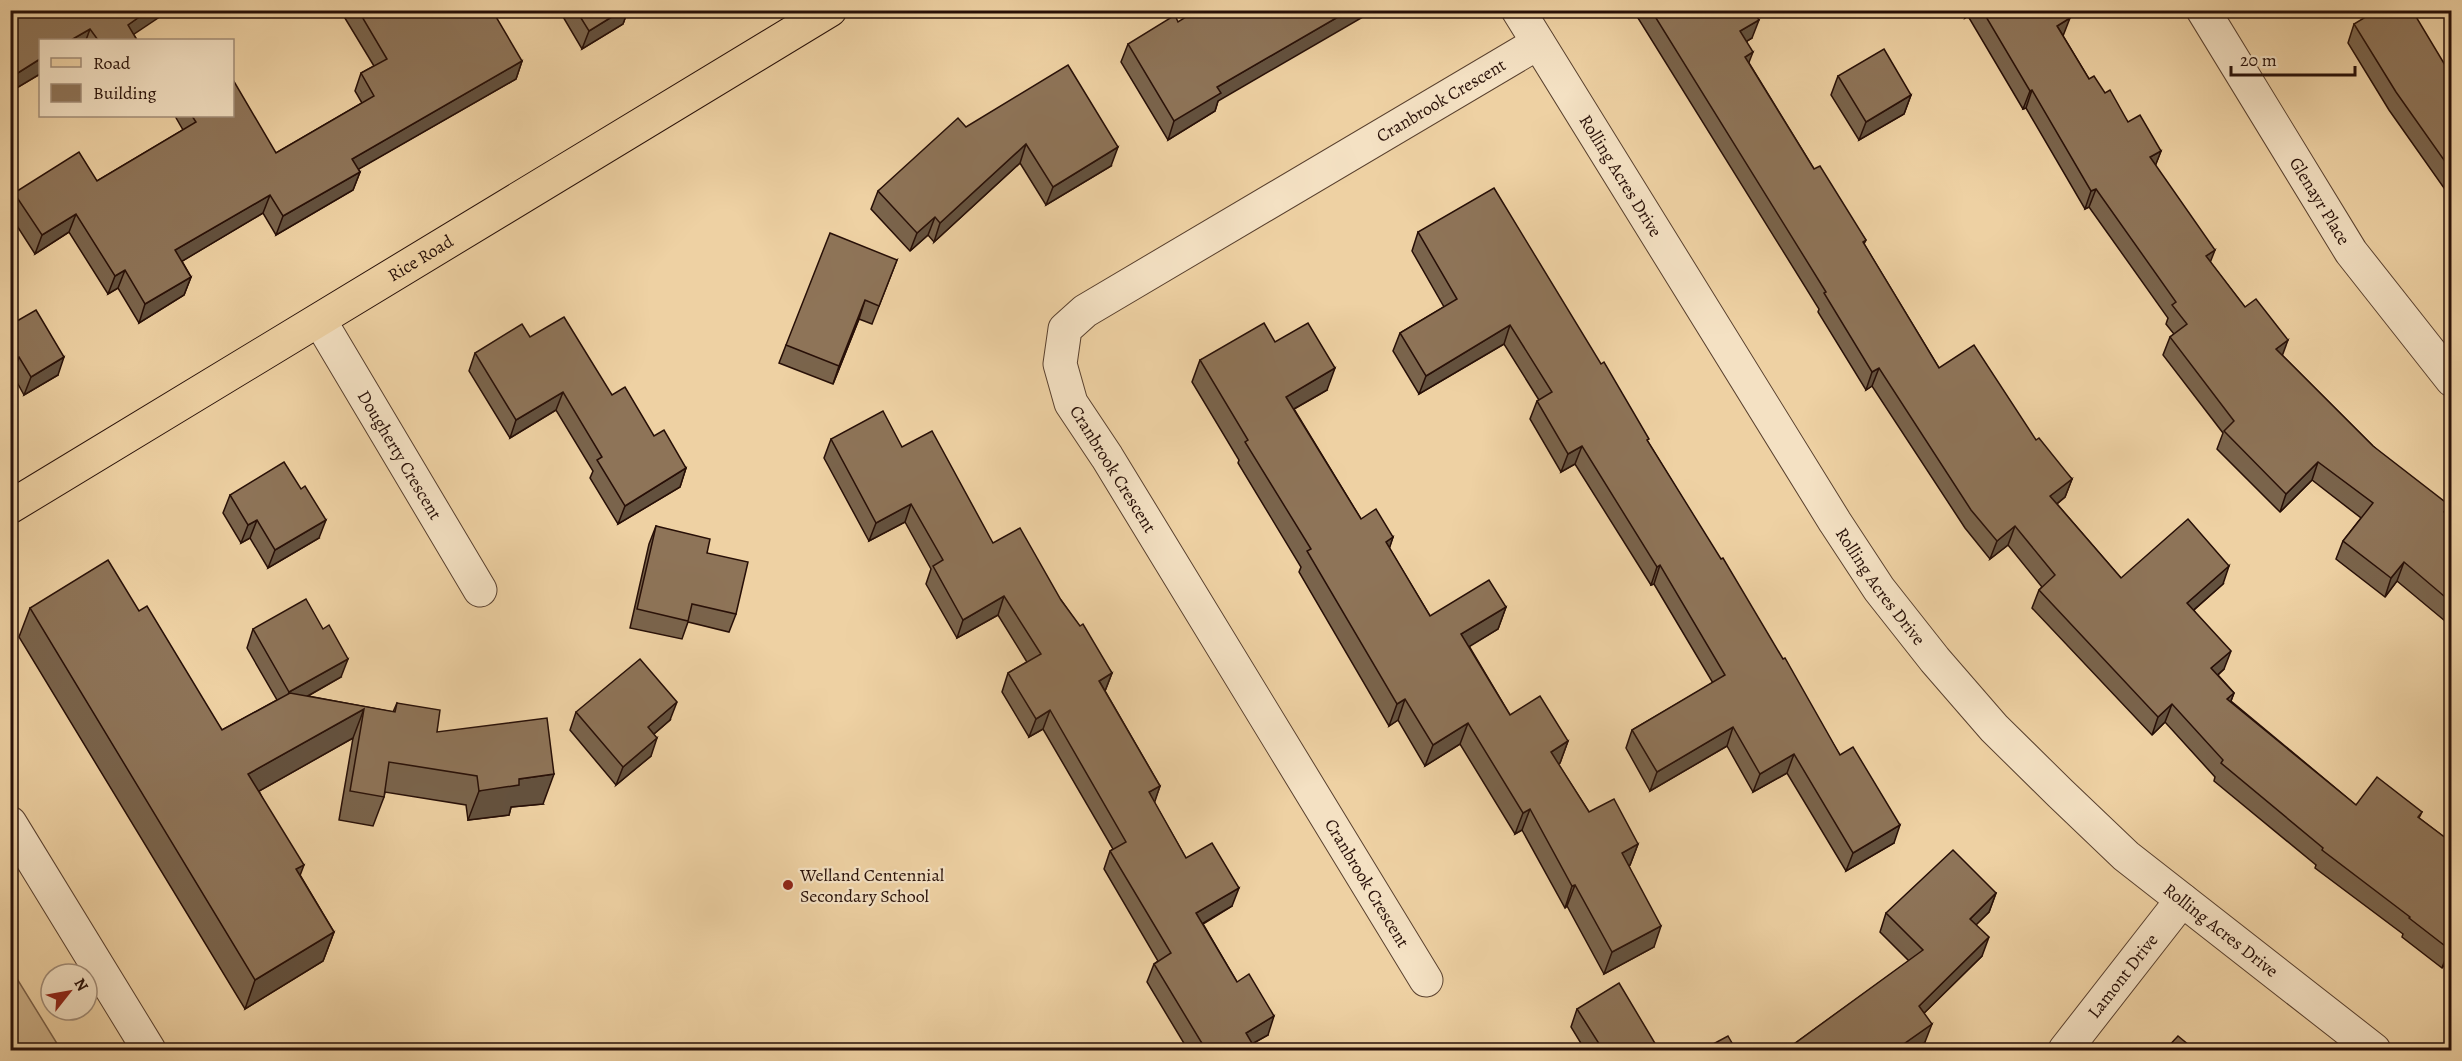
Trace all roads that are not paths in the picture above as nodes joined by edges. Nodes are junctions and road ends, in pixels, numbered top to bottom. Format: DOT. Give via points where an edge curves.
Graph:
graph roads {
  1 [pos="830,10"];
  2 [pos="1518,10"];
  3 [pos="2204,10"];
  4 [pos="1538,43"];
  5 [pos="320,321"];
  6 [pos="2451,380"];
  7 [pos="10,507"];
  8 [pos="480,590"];
  9 [pos="10,823"];
  10 [pos="2182,900"];
  11 [pos="1426,980"];
  12 [pos="149,1050"];
  13 [pos="2064,1050"];
  14 [pos="2374,1050"];
  1 -- 5 [label="main road, Rice Road"];
  2 -- 4 [label="street, Rolling Acres Drive"];
  3 -- 6 [label="street, Glenayr Place" via="2351,252"];
  4 -- 10 [label="street, Rolling Acres Drive" via="1880,589 1994,728 2126,856"];
  4 -- 11 [label="street, Cranbrook Crescent" via="1086,311 1065,329 1060,364 1071,403"];
  5 -- 7 [label="main road, Rice Road"];
  5 -- 8 [label="street, Dougherty Crescent"];
  9 -- 12 [label="street"];
  10 -- 13 [label="street, Lamont Drive"];
  10 -- 14 [label="street, Rolling Acres Drive"];
}
